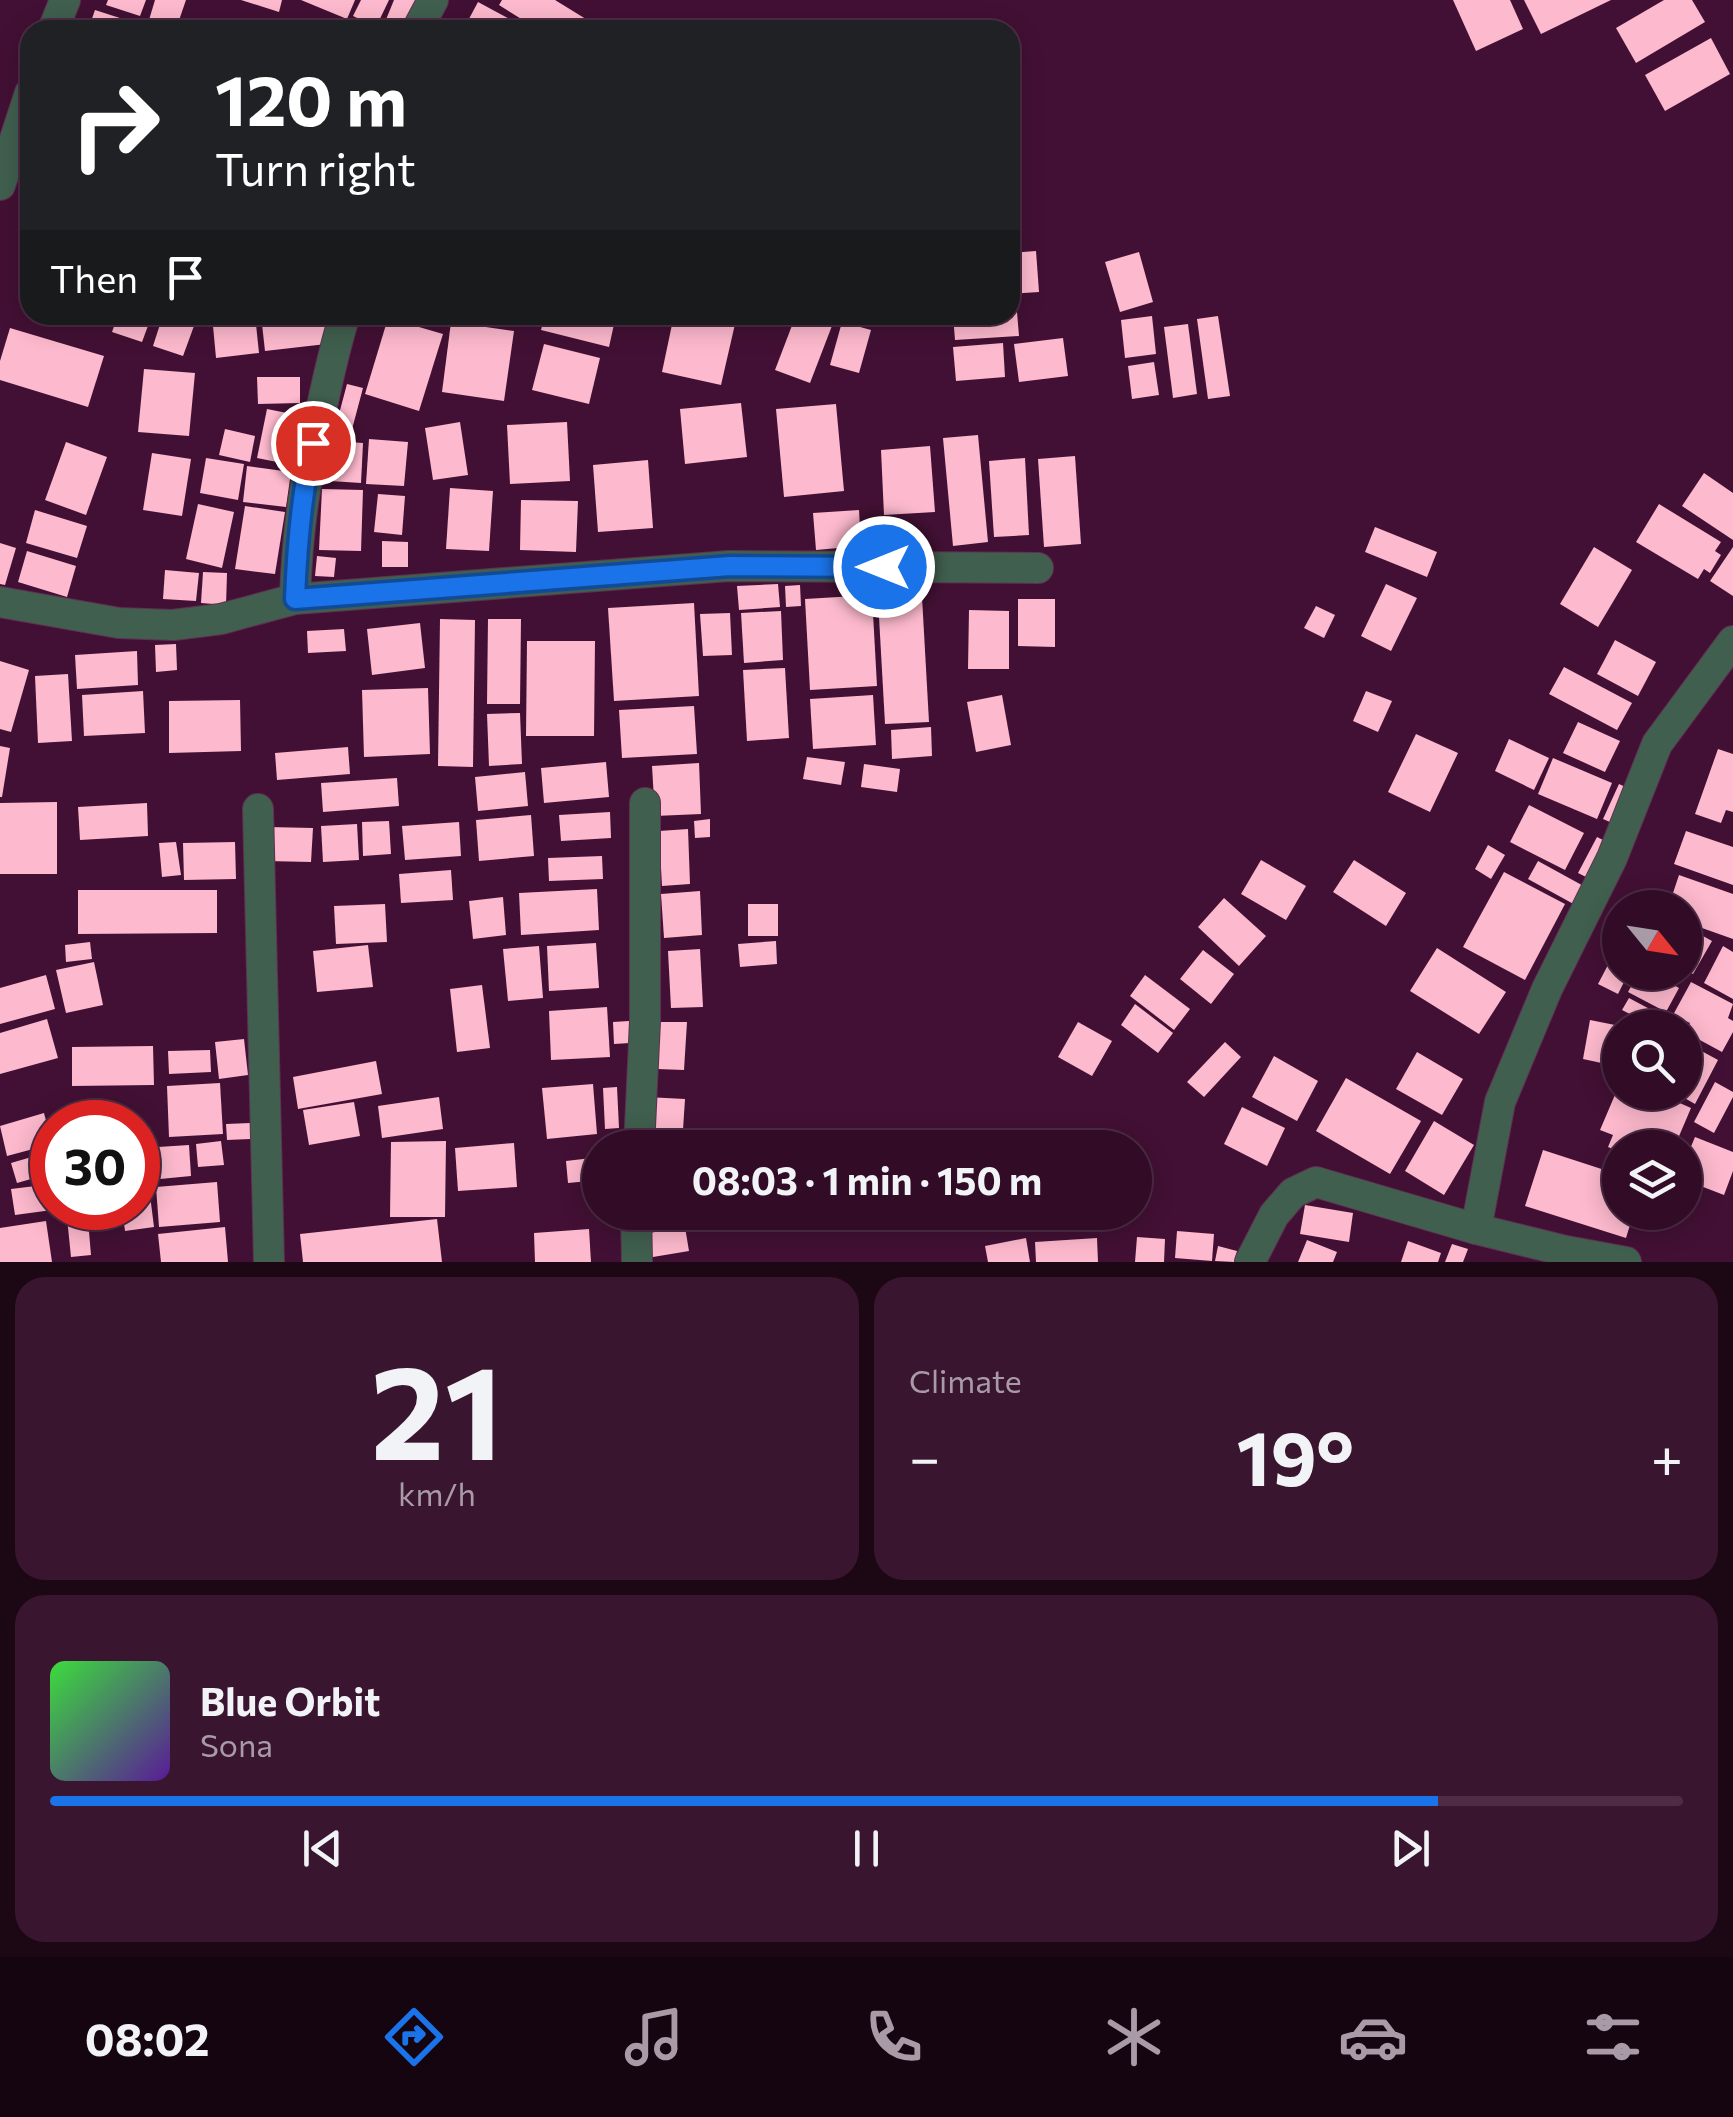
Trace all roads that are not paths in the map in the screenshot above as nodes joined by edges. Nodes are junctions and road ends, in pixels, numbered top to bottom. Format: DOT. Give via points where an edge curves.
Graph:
graph roads {
  1 [pos="10,119"];
  2 [pos="0,184"];
  3 [pos="342,325"];
  4 [pos="1038,568"];
  5 [pos="295,599"];
  6 [pos="0,602"];
  7 [pos="1733,641"];
  8 [pos="645,803"];
  9 [pos="258,810"];
  10 [pos="640,1130"];
  11 [pos="636,1230"];
  12 [pos="1476,1230"];
  13 [pos="269,1262"];
  14 [pos="637,1262"];
  15 [pos="1250,1262"];
  16 [pos="1626,1262"];
  1 -- 2 [label="street"];
  3 -- 5 [label="street" via="306,477"];
  4 -- 5 [label="street" via="730,566"];
  5 -- 6 [label="street" via="173,625 119,623"];
  7 -- 12 [label="street" via="1657,744 1612,858 1547,989 1500,1102"];
  8 -- 10 [label="street"];
  9 -- 13 [label="street"];
  11 -- 14 [label="street"];
  12 -- 15 [label="street" via="1316,1182 1293,1193 1274,1215"];
  12 -- 16 [label="street"];
}
